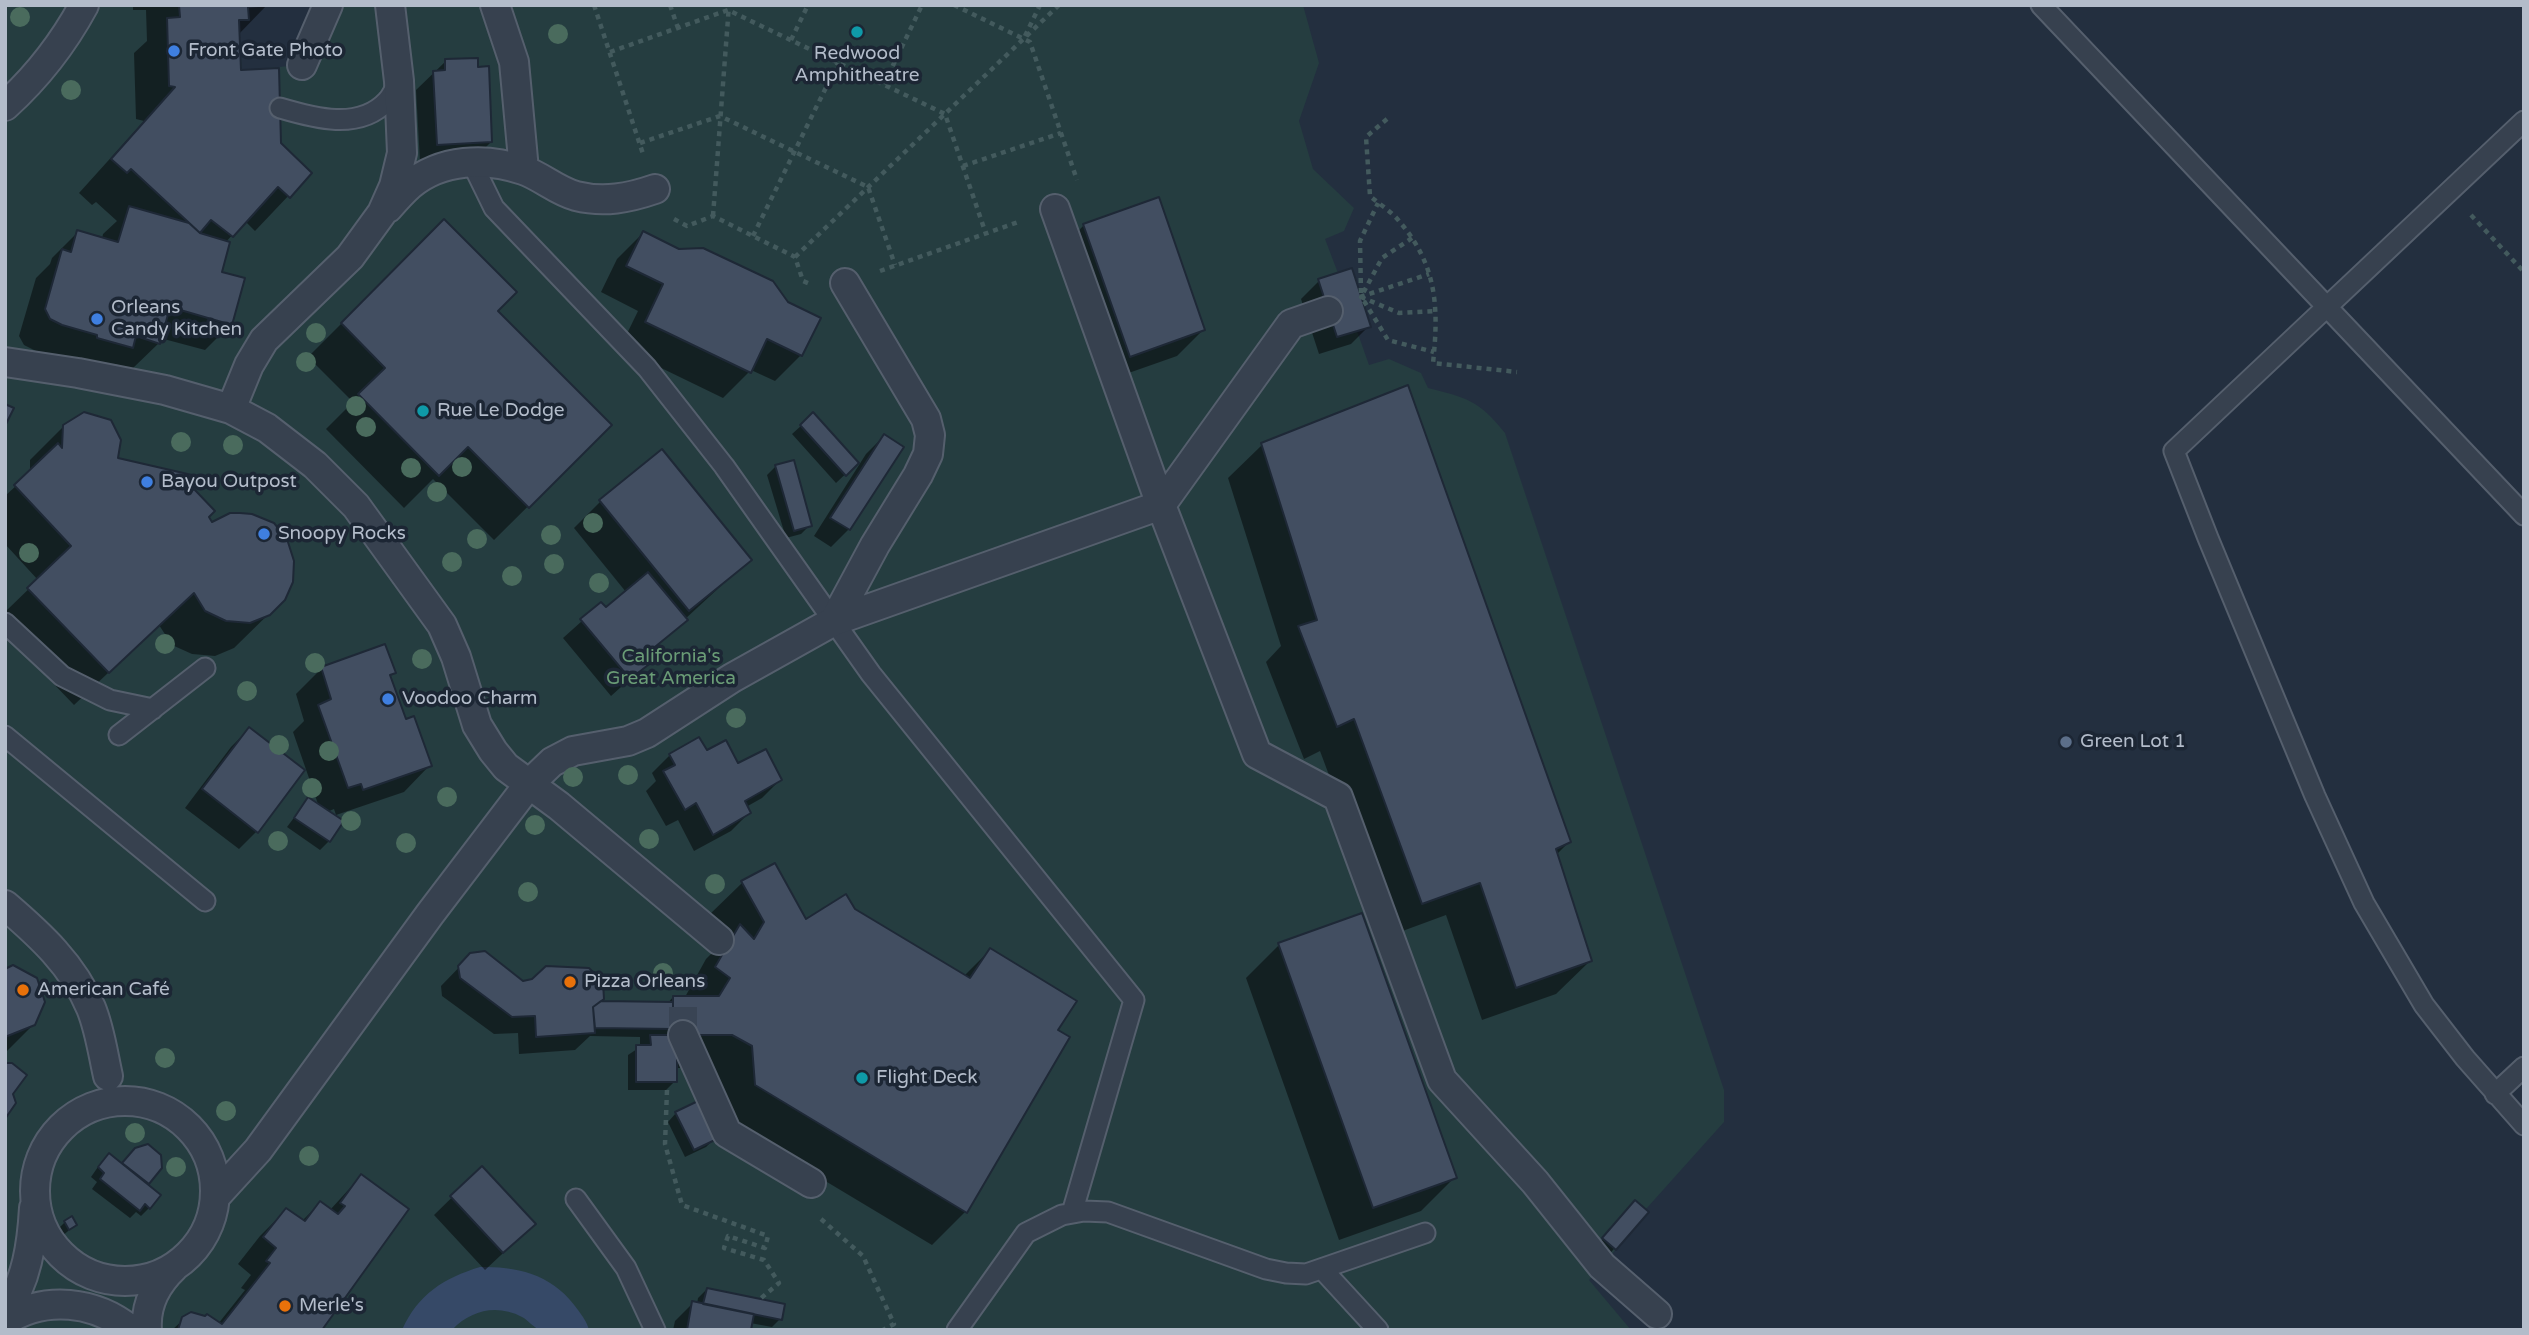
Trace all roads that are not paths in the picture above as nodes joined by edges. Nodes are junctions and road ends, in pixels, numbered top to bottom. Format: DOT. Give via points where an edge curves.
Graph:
graph roads {
  1 [pos="84,5"];
  2 [pos="328,5"];
  3 [pos="390,5"];
  4 [pos="495,5"];
  5 [pos="2041,5"];
  6 [pos="302,65"];
  7 [pos="399,81"];
  8 [pos="5,106"];
  9 [pos="280,108"];
  10 [pos="2524,121"];
  11 [pos="471,161"];
  12 [pos="524,170"];
  13 [pos="655,189"];
  14 [pos="1055,209"];
  15 [pos="382,213"];
  16 [pos="845,283"];
  17 [pos="2328,308"];
  18 [pos="1328,311"];
  19 [pos="5,362"];
  20 [pos="230,409"];
  21 [pos="1161,505"];
  22 [pos="2524,515"];
  23 [pos="834,621"];
  24 [pos="5,623"];
  25 [pos="205,668"];
  26 [pos="153,709"];
  27 [pos="119,735"];
  28 [pos="5,736"];
  29 [pos="529,784"];
  30 [pos="205,901"];
  31 [pos="5,905"];
  32 [pos="719,940"];
  33 [pos="682,1035"];
  34 [pos="2524,1067"];
  35 [pos="108,1076"];
  36 [pos="2495,1094"];
  37 [pos="2524,1125"];
  38 [pos="807,1180"];
  39 [pos="35,1191"];
  40 [pos="215,1197"];
  41 [pos="576,1199"];
  42 [pos="1072,1213"];
  43 [pos="1425,1233"];
  44 [pos="174,1267"];
  45 [pos="1322,1269"];
  46 [pos="5,1311"];
  47 [pos="1657,1314"];
  48 [pos="5,1321"];
  49 [pos="131,1330"];
  50 [pos="147,1330"];
  51 [pos="655,1330"];
  52 [pos="957,1330"];
  53 [pos="1378,1330"];
  1 -- 8 [label="street" via="52,54"];
  2 -- 6 [label="street"];
  3 -- 7 [label="street"];
  4 -- 12 [label="street" via="514,62"];
  5 -- 17 [label="lane"];
  7 -- 9 [label="lane" via="388,100 372,113 350,120"];
  7 -- 15 [label="street" via="402,153"];
  10 -- 17 [label="lane"];
  11 -- 12 [label="street"];
  11 -- 15 [label="street" via="442,167 412,183"];
  11 -- 23 [label="lane" via="495,208 647,368 724,466"];
  12 -- 13 [label="street" via="564,191 597,199 619,199"];
  14 -- 21 [label="street"];
  15 -- 20 [label="street" via="350,257 264,340"];
  16 -- 23 [label="street" via="926,419 930,435 928,454 918,475"];
  17 -- 22 [label="lane"];
  17 -- 36 [label="lane" via="2174,451 2315,796 2364,903 2424,1005"];
  18 -- 21 [label="street" via="1291,324"];
  19 -- 20 [label="street" via="165,390"];
  20 -- 29 [label="street" via="267,428 315,465 356,506 442,625 477,725 493,751"];
  21 -- 23 [label="street"];
  21 -- 47 [label="street" via="1257,754 1338,797 1442,1080 1535,1182 1602,1266"];
  23 -- 29 [label="street" via="732,678 647,733 573,751 552,762"];
  23 -- 42 [label="lane" via="871,674 1134,1000"];
  24 -- 26 [label="lane" via="62,676 110,700"];
  25 -- 26 [label="lane"];
  26 -- 27 [label="lane"];
  28 -- 30 [label="lane"];
  29 -- 32 [label="street"];
  29 -- 40 [label="street" via="258,1150"];
  31 -- 35 [label="street" via="52,948 76,979 91,1007"];
  33 -- 38 [label="street" via="727,1133"];
  34 -- 36 [label="lane"];
  36 -- 37 [label="lane"];
  39 -- 40 [label="street" via="38,1165 66,1122 89,1108 114,1101 140,1102 164,1110 186,1125 203,1145"];
  39 -- 44 [label="street" via="39,1218 51,1243 71,1263 95,1276 122,1281 149,1278"];
  39 -- 46 [label="street" via="28,1261"];
  40 -- 44 [label="street" via="209,1224 195,1248"];
  41 -- 51 [label="lane" via="625,1268"];
  42 -- 45 [label="lane" via="1108,1212 1266,1269 1306,1274"];
  42 -- 52 [label="lane" via="1026,1233"];
  43 -- 45 [label="lane"];
  44 -- 50 [label="street" via="154,1292"];
  45 -- 53 [label="lane"];
  48 -- 49 [label="street" via="45,1304 75,1304 104,1312"];
}
